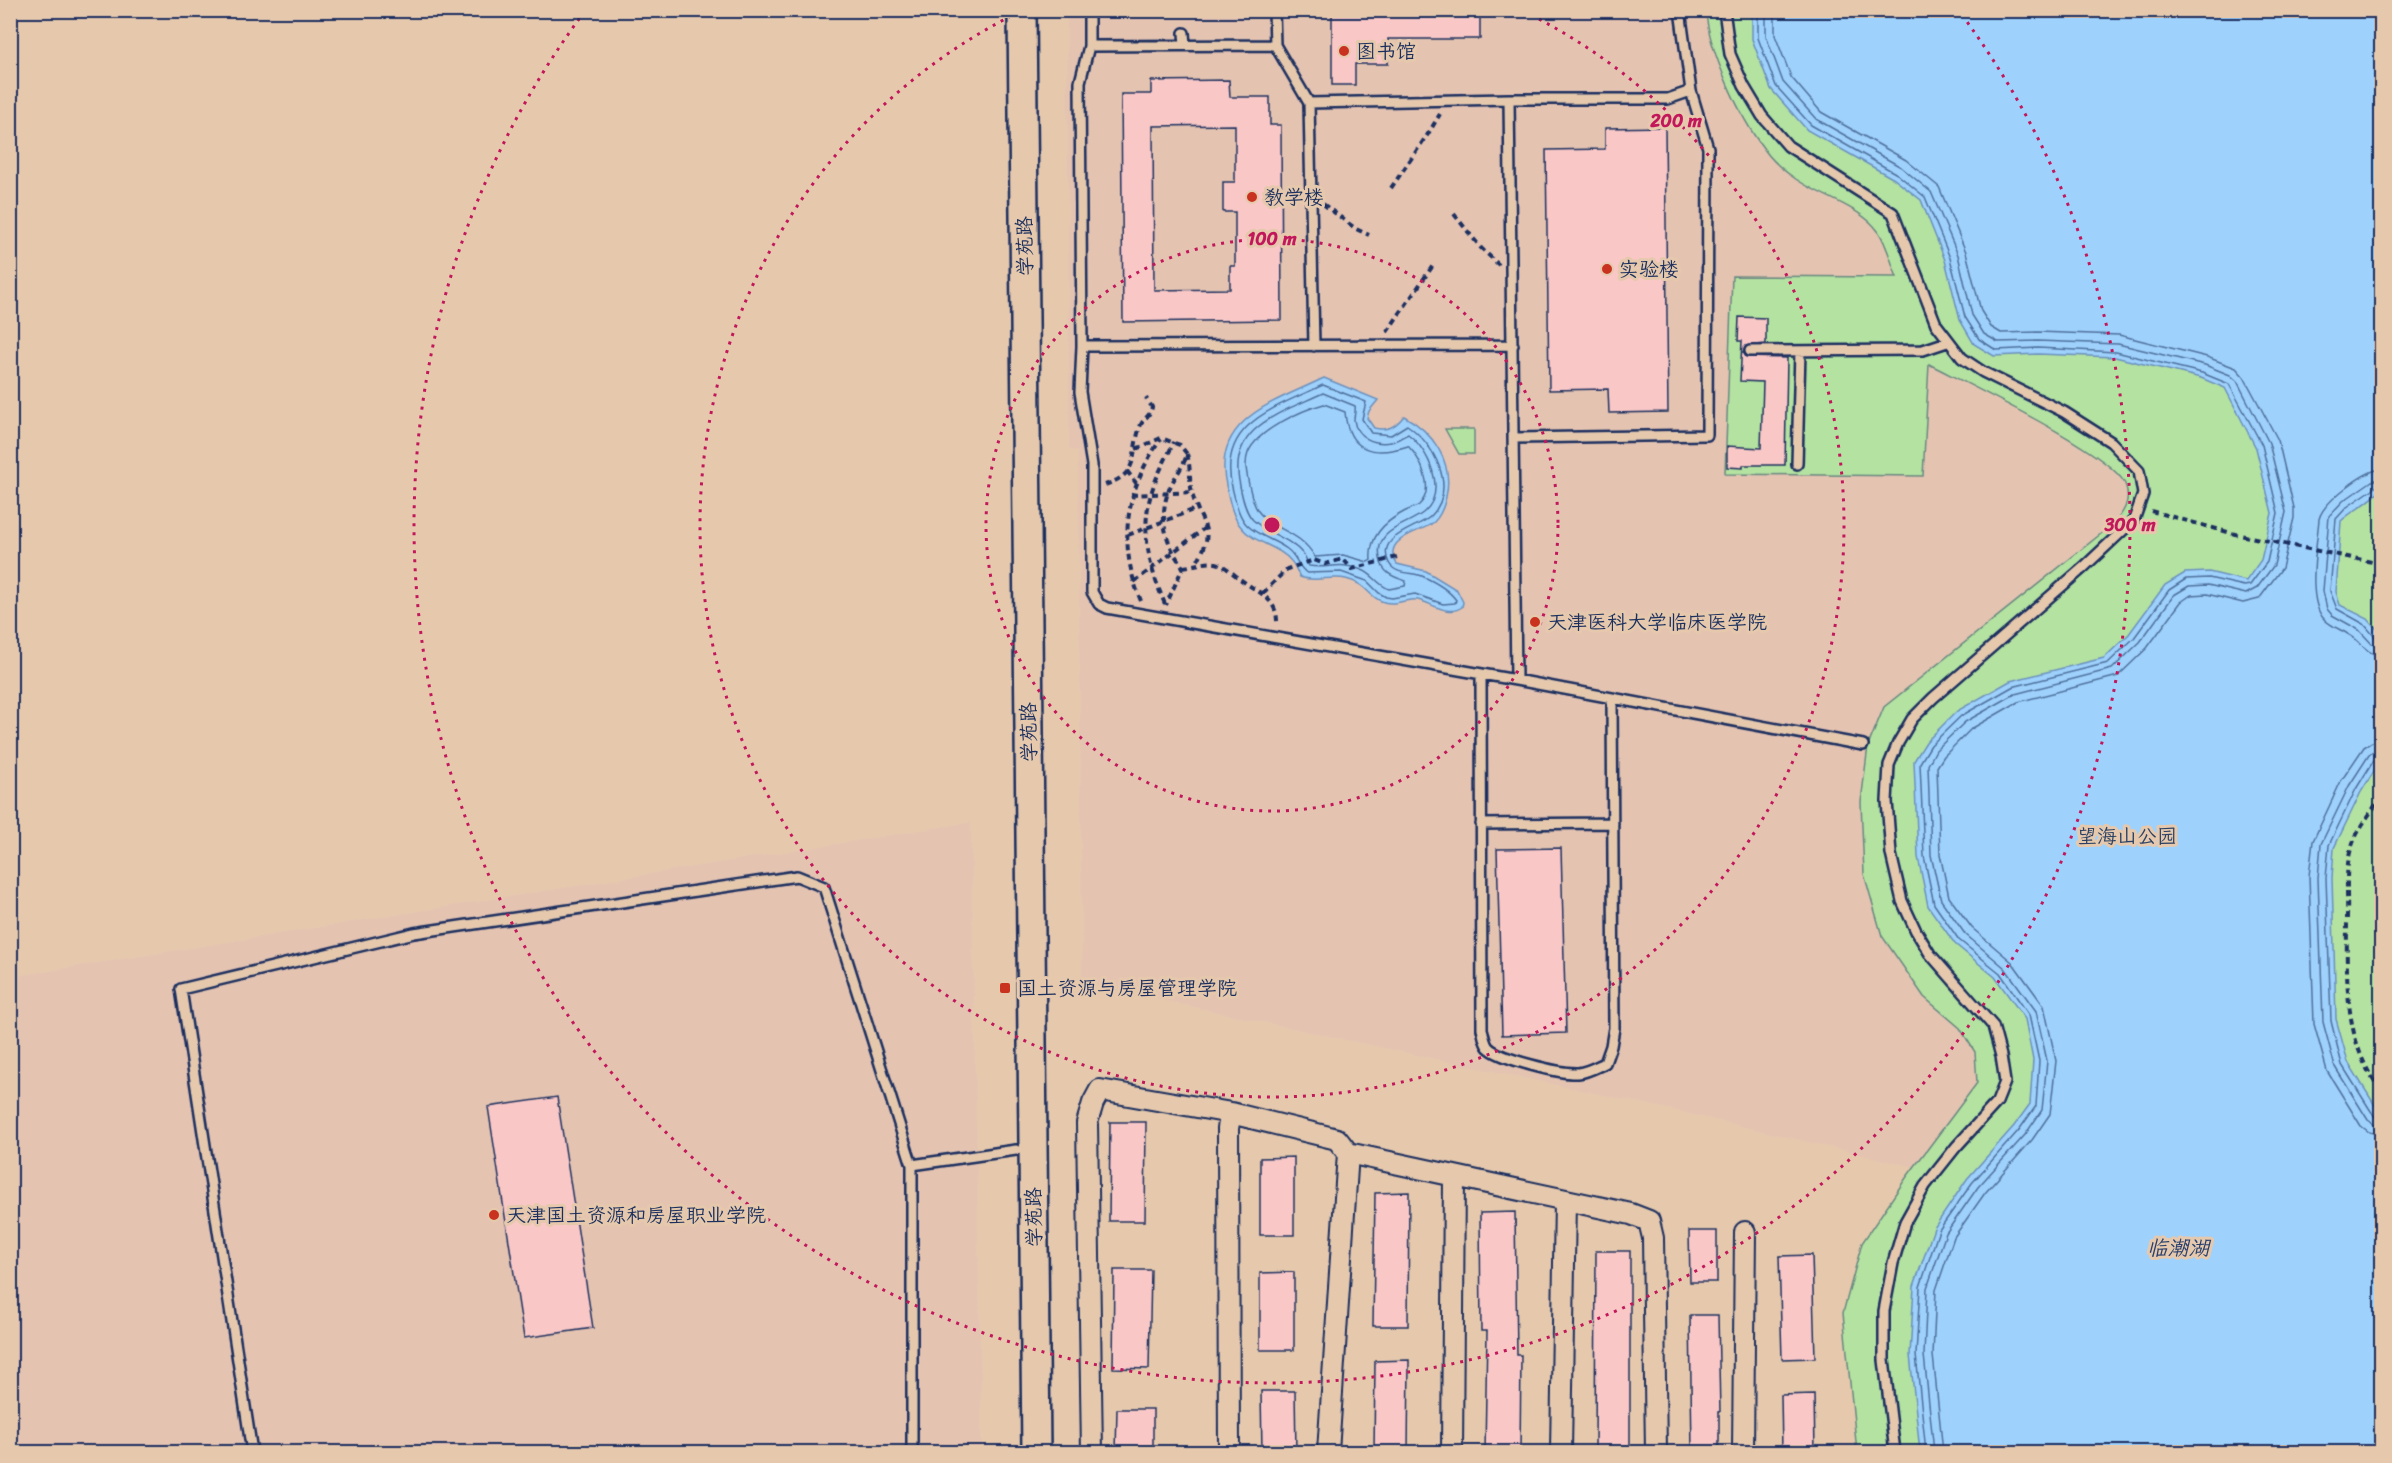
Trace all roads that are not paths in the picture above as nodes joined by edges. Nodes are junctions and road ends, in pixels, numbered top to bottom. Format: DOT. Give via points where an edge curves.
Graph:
graph roads {
  1 [pos="1008,10"];
  2 [pos="1022,10"];
  3 [pos="1089,10"];
  4 [pos="1275,10"];
  5 [pos="1680,10"];
  6 [pos="1724,10"];
  7 [pos="1184,33"];
  8 [pos="1185,45"];
  9 [pos="1275,45"];
  10 [pos="1089,46"];
  11 [pos="1691,91"];
  12 [pos="1509,99"];
  13 [pos="1309,103"];
  14 [pos="1947,342"];
  15 [pos="1513,345"];
  16 [pos="1082,346"];
  17 [pos="1314,346"];
  18 [pos="1750,351"];
  19 [pos="1800,351"];
  20 [pos="1513,438"];
  21 [pos="1797,464"];
  22 [pos="1481,674"];
  23 [pos="1516,680"];
  24 [pos="1612,698"];
  25 [pos="1863,745"];
  26 [pos="1613,823"];
  27 [pos="1481,824"];
  28 [pos="1231,1113"];
  29 [pos="1016,1149"];
  30 [pos="1348,1153"];
  31 [pos="912,1165"];
  32 [pos="1454,1176"];
  33 [pos="1565,1200"];
  34 [pos="1745,1232"];
  35 [pos="252,1452"];
  36 [pos="908,1452"];
  37 [pos="1018,1452"];
  38 [pos="1036,1452"];
  39 [pos="1092,1452"];
  40 [pos="1229,1452"];
  41 [pos="1328,1452"];
  42 [pos="1452,1452"];
  43 [pos="1561,1452"];
  44 [pos="1656,1452"];
  45 [pos="1743,1452"];
  46 [pos="1895,1452"];
  1 -- 29 [label="street, 学苑路"];
  2 -- 38 [label="street, 学苑路"];
  3 -- 10 [label="lane"];
  4 -- 9 [label="lane"];
  5 -- 11 [label="lane"];
  6 -- 14 [label="lane" via="1730,54 1762,116 1788,146 1893,213 1936,324"];
  7 -- 8 [label="lane"];
  8 -- 9 [label="lane"];
  8 -- 10 [label="lane"];
  9 -- 13 [label="lane"];
  10 -- 16 [label="lane" via="1080,82"];
  11 -- 12 [label="lane" via="1668,99"];
  11 -- 20 [label="lane" via="1708,148 1707,435"];
  12 -- 13 [label="lane"];
  12 -- 15 [label="lane"];
  13 -- 17 [label="lane"];
  14 -- 19 [label="lane" via="1923,350"];
  14 -- 46 [label="lane" via="1983,372 2064,412 2111,442 2139,471 2143,494 2134,520 1912,719 1889,765 1887,801 1892,854 1902,901 1930,954 1993,1026 2005,1082 1997,1102 1925,1186 1905,1222 1884,1311 1884,1360"];
  15 -- 17 [label="lane"];
  15 -- 20 [label="lane"];
  16 -- 17 [label="lane"];
  16 -- 22 [label="lane" via="1080,392 1089,439 1092,487 1092,592 1100,604"];
  18 -- 19 [label="lane"];
  19 -- 21 [label="lane"];
  20 -- 23 [label="lane"];
  22 -- 23 [label="lane"];
  22 -- 27 [label="lane"];
  23 -- 24 [label="lane"];
  24 -- 25 [label="lane"];
  24 -- 26 [label="lane"];
  26 -- 27 [label="lane"];
  26 -- 27 [label="lane" via="1614,1028 1605,1063 1576,1073 1510,1060 1486,1045 1482,1029"];
  28 -- 30 [label="street" via="1337,1139"];
  28 -- 39 [label="street" via="1100,1090 1093,1103 1088,1123"];
  28 -- 40 [label="street"];
  29 -- 31 [label="lane"];
  29 -- 37 [label="street, 学苑路"];
  30 -- 32 [label="street"];
  30 -- 41 [label="street"];
  31 -- 35 [label="lane" via="824,887 797,876 414,933 181,989"];
  31 -- 36 [label="lane" via="912,1448"];
  32 -- 33 [label="street"];
  32 -- 42 [label="street"];
  33 -- 43 [label="street"];
  33 -- 44 [label="street" via="1649,1221 1653,1238"];
  34 -- 45 [label="street"];
}
